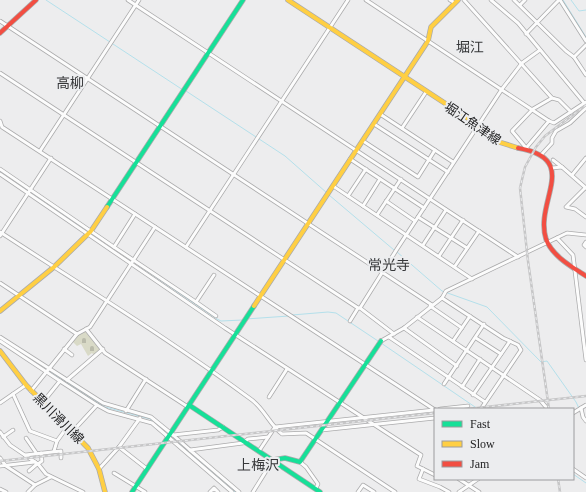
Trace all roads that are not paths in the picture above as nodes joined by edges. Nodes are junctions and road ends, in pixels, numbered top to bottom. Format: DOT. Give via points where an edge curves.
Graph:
graph roads {
  1 [pos="36,0"];
  2 [pos="128,0"];
  3 [pos="139,0"];
  4 [pos="243,0"];
  5 [pos="288,0"];
  6 [pos="348,0"];
  7 [pos="366,0"];
  8 [pos="450,0"];
  9 [pos="464,0"];
  10 [pos="491,0"];
  11 [pos="514,0"];
  12 [pos="525,0"];
  13 [pos="560,0"];
  14 [pos="456,1"];
  15 [pos="136,5"];
  16 [pos="520,5"];
  17 [pos="0,21"];
  18 [pos="538,23"];
  19 [pos="7,26"];
  20 [pos="330,28"];
  21 [pos="0,33"];
  22 [pos="526,34"];
  23 [pos="428,41"];
  24 [pos="586,41"];
  25 [pos="586,45"];
  26 [pos="540,50"];
  27 [pos="208,54"];
  28 [pos="574,57"];
  29 [pos="522,63"];
  30 [pos="0,73"];
  31 [pos="586,75"];
  32 [pos="404,77"];
  33 [pos="88,79"];
  34 [pos="502,89"];
  35 [pos="426,92"];
  36 [pos="552,98"];
  37 [pos="282,102"];
  38 [pos="585,103"];
  39 [pos="586,108"];
  40 [pos="533,109"];
  41 [pos="571,112"];
  42 [pos="65,114"];
  43 [pos="380,114"];
  44 [pos="0,121"];
  45 [pos="549,121"];
  46 [pos="374,124"];
  47 [pos="159,126"];
  48 [pos="478,126"];
  49 [pos="2,127"];
  50 [pos="402,128"];
  51 [pos="0,132"];
  52 [pos="362,141"];
  53 [pos="527,148"];
  54 [pos="356,150"];
  55 [pos="435,150"];
  56 [pos="40,151"];
  57 [pos="542,155"];
  58 [pos="51,158"];
  59 [pos="586,158"];
  60 [pos="350,159"];
  61 [pos="429,160"];
  62 [pos="553,160"];
  63 [pos="454,162"];
  64 [pos="136,163"];
  65 [pos="562,166"];
  66 [pos="552,168"];
  67 [pos="0,169"];
  68 [pos="366,170"];
  69 [pos="448,172"];
  70 [pos="0,174"];
  71 [pos="234,174"];
  72 [pos="572,175"];
  73 [pos="380,179"];
  74 [pos="401,179"];
  75 [pos="333,186"];
  76 [pos="395,188"];
  77 [pos="586,188"];
  78 [pos="30,190"];
  79 [pos="28,193"];
  80 [pos="348,196"];
  81 [pos="112,199"];
  82 [pos="430,199"];
  83 [pos="386,201"];
  84 [pos="363,206"];
  85 [pos="424,208"];
  86 [pos="210,210"];
  87 [pos="446,210"];
  88 [pos="136,214"];
  89 [pos="377,215"];
  90 [pos="418,217"];
  91 [pos="586,217"];
  92 [pos="463,220"];
  93 [pos="416,221"];
  94 [pos="308,223"];
  95 [pos="155,227"];
  96 [pos="435,228"];
  97 [pos="479,231"];
  98 [pos="89,233"];
  99 [pos="1,234"];
  100 [pos="406,234"];
  101 [pos="586,235"];
  102 [pos="451,238"];
  103 [pos="557,238"];
  104 [pos="586,242"];
  105 [pos="547,243"];
  106 [pos="423,245"];
  107 [pos="114,247"];
  108 [pos="186,247"];
  109 [pos="586,247"];
  110 [pos="466,248"];
  111 [pos="439,256"];
  112 [pos="518,257"];
  113 [pos="284,259"];
  114 [pos="134,260"];
  115 [pos="131,264"];
  116 [pos="455,266"];
  117 [pos="54,267"];
  118 [pos="575,269"];
  119 [pos="382,272"];
  120 [pos="214,275"];
  121 [pos="586,276"];
  122 [pos="472,278"];
  123 [pos="0,284"];
  124 [pos="260,295"];
  125 [pos="20,296"];
  126 [pos="442,298"];
  127 [pos="106,302"];
  128 [pos="196,302"];
  129 [pos="431,306"];
  130 [pos="205,308"];
  131 [pos="359,308"];
  132 [pos="0,311"];
  133 [pos="202,312"];
  134 [pos="216,316"];
  135 [pos="470,316"];
  136 [pos="417,317"];
  137 [pos="350,321"];
  138 [pos="484,324"];
  139 [pos="404,328"];
  140 [pos="462,328"];
  141 [pos="86,329"];
  142 [pos="77,334"];
  143 [pos="235,334"];
  144 [pos="394,334"];
  145 [pos="0,337"];
  146 [pos="389,337"];
  147 [pos="476,338"];
  148 [pos="0,341"];
  149 [pos="381,341"];
  150 [pos="453,341"];
  151 [pos="510,341"];
  152 [pos="585,343"];
  153 [pos="64,349"];
  154 [pos="103,349"];
  155 [pos="0,351"];
  156 [pos="467,351"];
  157 [pos="501,354"];
  158 [pos="72,355"];
  159 [pos="480,360"];
  160 [pos="586,360"];
  161 [pos="365,364"];
  162 [pos="457,366"];
  163 [pos="49,368"];
  164 [pos="492,368"];
  165 [pos="287,369"];
  166 [pos="212,371"];
  167 [pos="46,372"];
  168 [pos="504,376"];
  169 [pos="449,378"];
  170 [pos="60,380"];
  171 [pos="67,380"];
  172 [pos="146,380"];
  173 [pos="444,384"];
  174 [pos="26,385"];
  175 [pos="462,387"];
  176 [pos="31,391"];
  177 [pos="13,394"];
  178 [pos="474,395"];
  179 [pos="269,397"];
  180 [pos="43,402"];
  181 [pos="485,402"];
  182 [pos="0,403"];
  183 [pos="340,403"];
  184 [pos="97,405"];
  185 [pos="586,405"];
  186 [pos="188,406"];
  187 [pos="468,406"];
  188 [pos="546,407"];
  189 [pos="449,408"];
  190 [pos="482,408"];
  191 [pos="580,408"];
  192 [pos="434,409"];
  193 [pos="434,410"];
  194 [pos="126,411"];
  195 [pos="574,412"];
  196 [pos="141,415"];
  197 [pos="362,418"];
  198 [pos="434,418"];
  199 [pos="140,419"];
  200 [pos="328,421"];
  201 [pos="586,421"];
  202 [pos="373,425"];
  203 [pos="68,426"];
  204 [pos="223,427"];
  205 [pos="275,427"];
  206 [pos="13,430"];
  207 [pos="322,430"];
  208 [pos="73,431"];
  209 [pos="0,432"];
  210 [pos="171,435"];
  211 [pos="268,436"];
  212 [pos="3,437"];
  213 [pos="26,438"];
  214 [pos="316,439"];
  215 [pos="57,441"];
  216 [pos="244,441"];
  217 [pos="119,447"];
  218 [pos="190,450"];
  219 [pos="54,451"];
  220 [pos="259,451"];
  221 [pos="41,453"];
  222 [pos="37,454"];
  223 [pos="25,456"];
  224 [pos="0,458"];
  225 [pos="61,458"];
  226 [pos="273,460"];
  227 [pos="300,462"];
  228 [pos="37,463"];
  229 [pos="0,466"];
  230 [pos="6,466"];
  231 [pos="147,469"];
  232 [pos="423,469"];
  233 [pos="99,470"];
  234 [pos="574,470"];
  235 [pos="29,471"];
  236 [pos="114,473"];
  237 [pos="434,474"];
  238 [pos="51,476"];
  239 [pos="586,478"];
  240 [pos="461,480"];
  241 [pos="476,480"];
  242 [pos="35,485"];
  243 [pos="469,485"];
  244 [pos="136,486"];
  245 [pos="316,488"];
  246 [pos="0,489"];
  247 [pos="6,492"];
  248 [pos="28,492"];
  249 [pos="83,492"];
  250 [pos="106,492"];
  251 [pos="132,492"];
  252 [pos="145,492"];
  253 [pos="210,492"];
  254 [pos="218,492"];
  255 [pos="232,492"];
  256 [pos="239,492"];
  257 [pos="253,492"];
  258 [pos="320,492"];
  259 [pos="358,492"];
  260 [pos="374,492"];
  261 [pos="395,492"];
  262 [pos="449,492"];
  263 [pos="459,492"];
  264 [pos="479,492"];
  1 -- 19 [label="street"];
  2 -- 15 [label="street"];
  3 -- 15 [label="street"];
  4 -- 27 [label="street"];
  5 -- 20 [label="street, 堀江魚津線"];
  6 -- 20 [label="street"];
  7 -- 23 [label="street"];
  8 -- 14 [label="street"];
  9 -- 29 [label="street"];
  10 -- 22 [label="street" via="511,16"];
  11 -- 16 [label="street"];
  12 -- 16 [label="street"];
  13 -- 18 [label="street"];
  13 -- 24 [label="street"];
  14 -- 23 [label="street" via="431,27"];
  15 -- 27 [label="street"];
  15 -- 33 [label="street"];
  16 -- 18 [label="street"];
  17 -- 19 [label="street"];
  18 -- 22 [label="street"];
  18 -- 28 [label="street"];
  19 -- 21 [label="street"];
  19 -- 33 [label="street"];
  20 -- 32 [label="street, 堀江魚津線"];
  20 -- 37 [label="street"];
  22 -- 26 [label="street"];
  23 -- 32 [label="street"];
  23 -- 34 [label="street"];
  25 -- 28 [label="street"];
  26 -- 29 [label="street"];
  26 -- 38 [label="street"];
  27 -- 37 [label="street"];
  27 -- 47 [label="street"];
  28 -- 31 [label="street"];
  29 -- 34 [label="street"];
  29 -- 36 [label="street"];
  30 -- 42 [label="street"];
  32 -- 35 [label="street, 堀江魚津線"];
  32 -- 43 [label="street"];
  33 -- 42 [label="street"];
  33 -- 47 [label="street"];
  34 -- 40 [label="street"];
  34 -- 48 [label="street"];
  35 -- 48 [label="street, 堀江魚津線"];
  35 -- 50 [label="street"];
  36 -- 40 [label="street"];
  36 -- 41 [label="street" via="559,100"];
  37 -- 54 [label="street"];
  37 -- 71 [label="street"];
  38 -- 41 [label="street"];
  39 -- 57 [label="street" via="570,123 556,131 552,143"];
  40 -- 45 [label="street"];
  40 -- 53 [label="street" via="512,131"];
  41 -- 45 [label="street" via="554,123"];
  42 -- 56 [label="street"];
  42 -- 64 [label="street"];
  43 -- 46 [label="street"];
  43 -- 50 [label="street"];
  44 -- 49 [label="street"];
  45 -- 53 [label="street"];
  46 -- 52 [label="street"];
  46 -- 61 [label="street"];
  47 -- 64 [label="street"];
  47 -- 71 [label="street"];
  48 -- 53 [label="street, 堀江魚津線" via="499,142"];
  48 -- 63 [label="street"];
  49 -- 51 [label="street"];
  49 -- 56 [label="street"];
  50 -- 55 [label="street"];
  52 -- 54 [label="street"];
  52 -- 61 [label="street" via="418,177"];
  53 -- 57 [label="street, 堀江魚津線"];
  54 -- 60 [label="street"];
  54 -- 74 [label="street"];
  55 -- 61 [label="street"];
  55 -- 63 [label="street"];
  56 -- 58 [label="street"];
  57 -- 66 [label="street"];
  58 -- 78 [label="street"];
  58 -- 81 [label="street"];
  59 -- 72 [label="street"];
  60 -- 68 [label="street"];
  60 -- 75 [label="street"];
  61 -- 69 [label="street"];
  62 -- 65 [label="street"];
  63 -- 69 [label="street"];
  64 -- 81 [label="street"];
  64 -- 86 [label="street"];
  65 -- 66 [label="street"];
  65 -- 72 [label="street"];
  66 -- 105 [label="street" via="553,177 543,221"];
  67 -- 78 [label="street"];
  68 -- 73 [label="street"];
  68 -- 80 [label="street"];
  69 -- 82 [label="street"];
  70 -- 79 [label="street"];
  71 -- 86 [label="street"];
  71 -- 94 [label="street"];
  72 -- 77 [label="street"];
  73 -- 76 [label="street"];
  73 -- 84 [label="street"];
  74 -- 76 [label="street"];
  74 -- 82 [label="street"];
  75 -- 80 [label="street"];
  75 -- 94 [label="street"];
  76 -- 83 [label="street"];
  76 -- 85 [label="street"];
  77 -- 91 [label="street" via="566,207 575,209"];
  78 -- 79 [label="street"];
  78 -- 98 [label="street"];
  79 -- 98 [label="street"];
  79 -- 99 [label="street"];
  80 -- 84 [label="street"];
  81 -- 88 [label="street"];
  81 -- 98 [label="street"];
  82 -- 85 [label="street"];
  82 -- 87 [label="street"];
  83 -- 89 [label="street"];
  83 -- 93 [label="street"];
  84 -- 89 [label="street"];
  85 -- 90 [label="street"];
  86 -- 108 [label="street"];
  86 -- 113 [label="street"];
  87 -- 92 [label="street"];
  87 -- 96 [label="street"];
  88 -- 95 [label="street"];
  88 -- 107 [label="street"];
  89 -- 100 [label="street"];
  90 -- 93 [label="street"];
  90 -- 96 [label="street"];
  92 -- 97 [label="street"];
  92 -- 102 [label="street"];
  93 -- 100 [label="street"];
  94 -- 113 [label="street"];
  94 -- 119 [label="street"];
  95 -- 108 [label="street"];
  95 -- 114 [label="street"];
  96 -- 102 [label="street"];
  96 -- 106 [label="street"];
  97 -- 110 [label="street"];
  97 -- 112 [label="street"];
  98 -- 107 [label="street"];
  98 -- 115 [label="street"];
  98 -- 117 [label="street"];
  99 -- 117 [label="street"];
  100 -- 106 [label="street"];
  100 -- 119 [label="street"];
  101 -- 103 [label="street" via="567,233"];
  102 -- 110 [label="street"];
  102 -- 111 [label="street"];
  103 -- 105 [label="street"];
  103 -- 118 [label="street" via="574,255"];
  104 -- 109 [label="street"];
  105 -- 112 [label="street"];
  105 -- 118 [label="street" via="558,256"];
  106 -- 111 [label="street"];
  107 -- 114 [label="street"];
  108 -- 124 [label="street"];
  110 -- 116 [label="street"];
  111 -- 116 [label="street"];
  112 -- 122 [label="street"];
  113 -- 124 [label="street"];
  113 -- 131 [label="street"];
  114 -- 115 [label="street"];
  114 -- 128 [label="street"];
  115 -- 127 [label="street"];
  115 -- 133 [label="street"];
  116 -- 122 [label="street"];
  117 -- 125 [label="street"];
  117 -- 127 [label="street"];
  118 -- 121 [label="street"];
  118 -- 152 [label="street"];
  119 -- 129 [label="street"];
  119 -- 131 [label="street"];
  120 -- 128 [label="street"];
  122 -- 126 [label="street" via="446,292"];
  123 -- 125 [label="street"];
  124 -- 143 [label="street"];
  124 -- 161 [label="street"];
  125 -- 132 [label="street"];
  125 -- 142 [label="street"];
  126 -- 129 [label="street"];
  126 -- 135 [label="street"];
  127 -- 141 [label="street"];
  127 -- 166 [label="street"];
  128 -- 130 [label="street"];
  129 -- 136 [label="street"];
  129 -- 140 [label="street"];
  130 -- 133 [label="street"];
  130 -- 134 [label="street"];
  131 -- 137 [label="street"];
  131 -- 144 [label="street"];
  133 -- 143 [label="street"];
  135 -- 138 [label="street"];
  135 -- 140 [label="street"];
  136 -- 139 [label="street"];
  136 -- 150 [label="street"];
  138 -- 147 [label="street"];
  138 -- 151 [label="street"];
  139 -- 144 [label="street"];
  139 -- 162 [label="street"];
  140 -- 150 [label="street"];
  141 -- 142 [label="street"];
  141 -- 154 [label="street"];
  142 -- 153 [label="street"];
  143 -- 165 [label="street"];
  143 -- 166 [label="street"];
  144 -- 146 [label="street"];
  145 -- 163 [label="street"];
  146 -- 149 [label="street"];
  146 -- 169 [label="street"];
  147 -- 156 [label="street"];
  147 -- 157 [label="street"];
  148 -- 167 [label="street"];
  149 -- 161 [label="street"];
  150 -- 156 [label="street"];
  151 -- 157 [label="street"];
  151 -- 168 [label="street" via="521,350"];
  152 -- 160 [label="street"];
  153 -- 158 [label="street"];
  153 -- 163 [label="street"];
  154 -- 171 [label="street"];
  154 -- 172 [label="street"];
  155 -- 174 [label="street, 黒川滑川線"];
  156 -- 159 [label="street"];
  156 -- 162 [label="street"];
  157 -- 164 [label="street"];
  159 -- 164 [label="street"];
  159 -- 175 [label="street"];
  161 -- 183 [label="street"];
  161 -- 192 [label="street"];
  162 -- 169 [label="street"];
  163 -- 167 [label="street"];
  163 -- 171 [label="street"];
  164 -- 168 [label="street"];
  164 -- 178 [label="street"];
  165 -- 179 [label="street"];
  165 -- 183 [label="street"];
  166 -- 186 [label="street"];
  166 -- 205 [label="street" via="254,402 266,413"];
  167 -- 170 [label="street"];
  167 -- 176 [label="street"];
  168 -- 181 [label="street"];
  168 -- 188 [label="street" via="540,400"];
  169 -- 173 [label="street"];
  169 -- 175 [label="street"];
  170 -- 180 [label="street"];
  170 -- 184 [label="street"];
  171 -- 194 [label="street" via="103,403"];
  172 -- 186 [label="street"];
  172 -- 194 [label="street"];
  174 -- 176 [label="street, 黒川滑川線"];
  174 -- 177 [label="street"];
  175 -- 178 [label="street"];
  176 -- 180 [label="street, 黒川滑川線"];
  177 -- 182 [label="street"];
  177 -- 215 [label="street" via="30,432"];
  178 -- 181 [label="street"];
  180 -- 203 [label="street, 黒川滑川線"];
  181 -- 190 [label="street"];
  183 -- 197 [label="street"];
  183 -- 200 [label="street"];
  184 -- 199 [label="street" via="108,411"];
  184 -- 208 [label="street"];
  185 -- 191 [label="street"];
  186 -- 204 [label="street"];
  186 -- 210 [label="street"];
  187 -- 189 [label="street"];
  191 -- 195 [label="street"];
  191 -- 201 [label="street"];
  193 -- 197 [label="street"];
  194 -- 196 [label="street"];
  196 -- 199 [label="street"];
  196 -- 210 [label="street" via="155,420"];
  197 -- 200 [label="street"];
  197 -- 202 [label="street"];
  198 -- 202 [label="street"];
  199 -- 210 [label="street"];
  199 -- 217 [label="street"];
  200 -- 205 [label="street"];
  200 -- 207 [label="street"];
  202 -- 207 [label="street"];
  202 -- 232 [label="street" via="420,455 417,466"];
  203 -- 208 [label="street, 黒川滑川線"];
  203 -- 215 [label="street"];
  204 -- 210 [label="street" via="218,430"];
  204 -- 216 [label="street"];
  205 -- 211 [label="street"];
  205 -- 214 [label="street" via="282,434 302,432"];
  206 -- 212 [label="street"];
  207 -- 214 [label="street"];
  208 -- 233 [label="street, 黒川滑川線" via="88,448"];
  209 -- 212 [label="street"];
  210 -- 218 [label="street"];
  210 -- 231 [label="street"];
  210 -- 255 [label="street"];
  211 -- 216 [label="street"];
  211 -- 220 [label="street"];
  212 -- 223 [label="street"];
  213 -- 222 [label="street"];
  214 -- 227 [label="street"];
  214 -- 261 [label="street"];
  215 -- 219 [label="street"];
  216 -- 218 [label="street"];
  216 -- 220 [label="street"];
  217 -- 231 [label="street"];
  217 -- 233 [label="street"];
  218 -- 256 [label="street"];
  219 -- 221 [label="street"];
  219 -- 225 [label="street" via="60,451"];
  220 -- 226 [label="street"];
  221 -- 222 [label="street"];
  221 -- 228 [label="street" via="42,461"];
  222 -- 223 [label="street"];
  223 -- 228 [label="street"];
  224 -- 230 [label="street"];
  226 -- 227 [label="street" via="285,458"];
  226 -- 245 [label="street"];
  226 -- 257 [label="street"];
  227 -- 245 [label="street" via="317,479"];
  228 -- 230 [label="street"];
  228 -- 235 [label="street"];
  228 -- 238 [label="street"];
  229 -- 230 [label="street"];
  230 -- 242 [label="street"];
  231 -- 244 [label="street"];
  232 -- 237 [label="street"];
  232 -- 262 [label="street" via="419,479"];
  233 -- 250 [label="street, 黒川滑川線"];
  234 -- 239 [label="street"];
  236 -- 244 [label="street"];
  238 -- 242 [label="street"];
  238 -- 249 [label="street"];
  240 -- 243 [label="street"];
  241 -- 243 [label="street"];
  242 -- 248 [label="street"];
  243 -- 263 [label="street"];
  243 -- 264 [label="street"];
  244 -- 251 [label="street"];
  244 -- 252 [label="street"];
  245 -- 258 [label="street"];
  246 -- 247 [label="street"];
  253 -- 254 [label="street" via="214,488"];
  259 -- 260 [label="street" via="363,485"];
}
